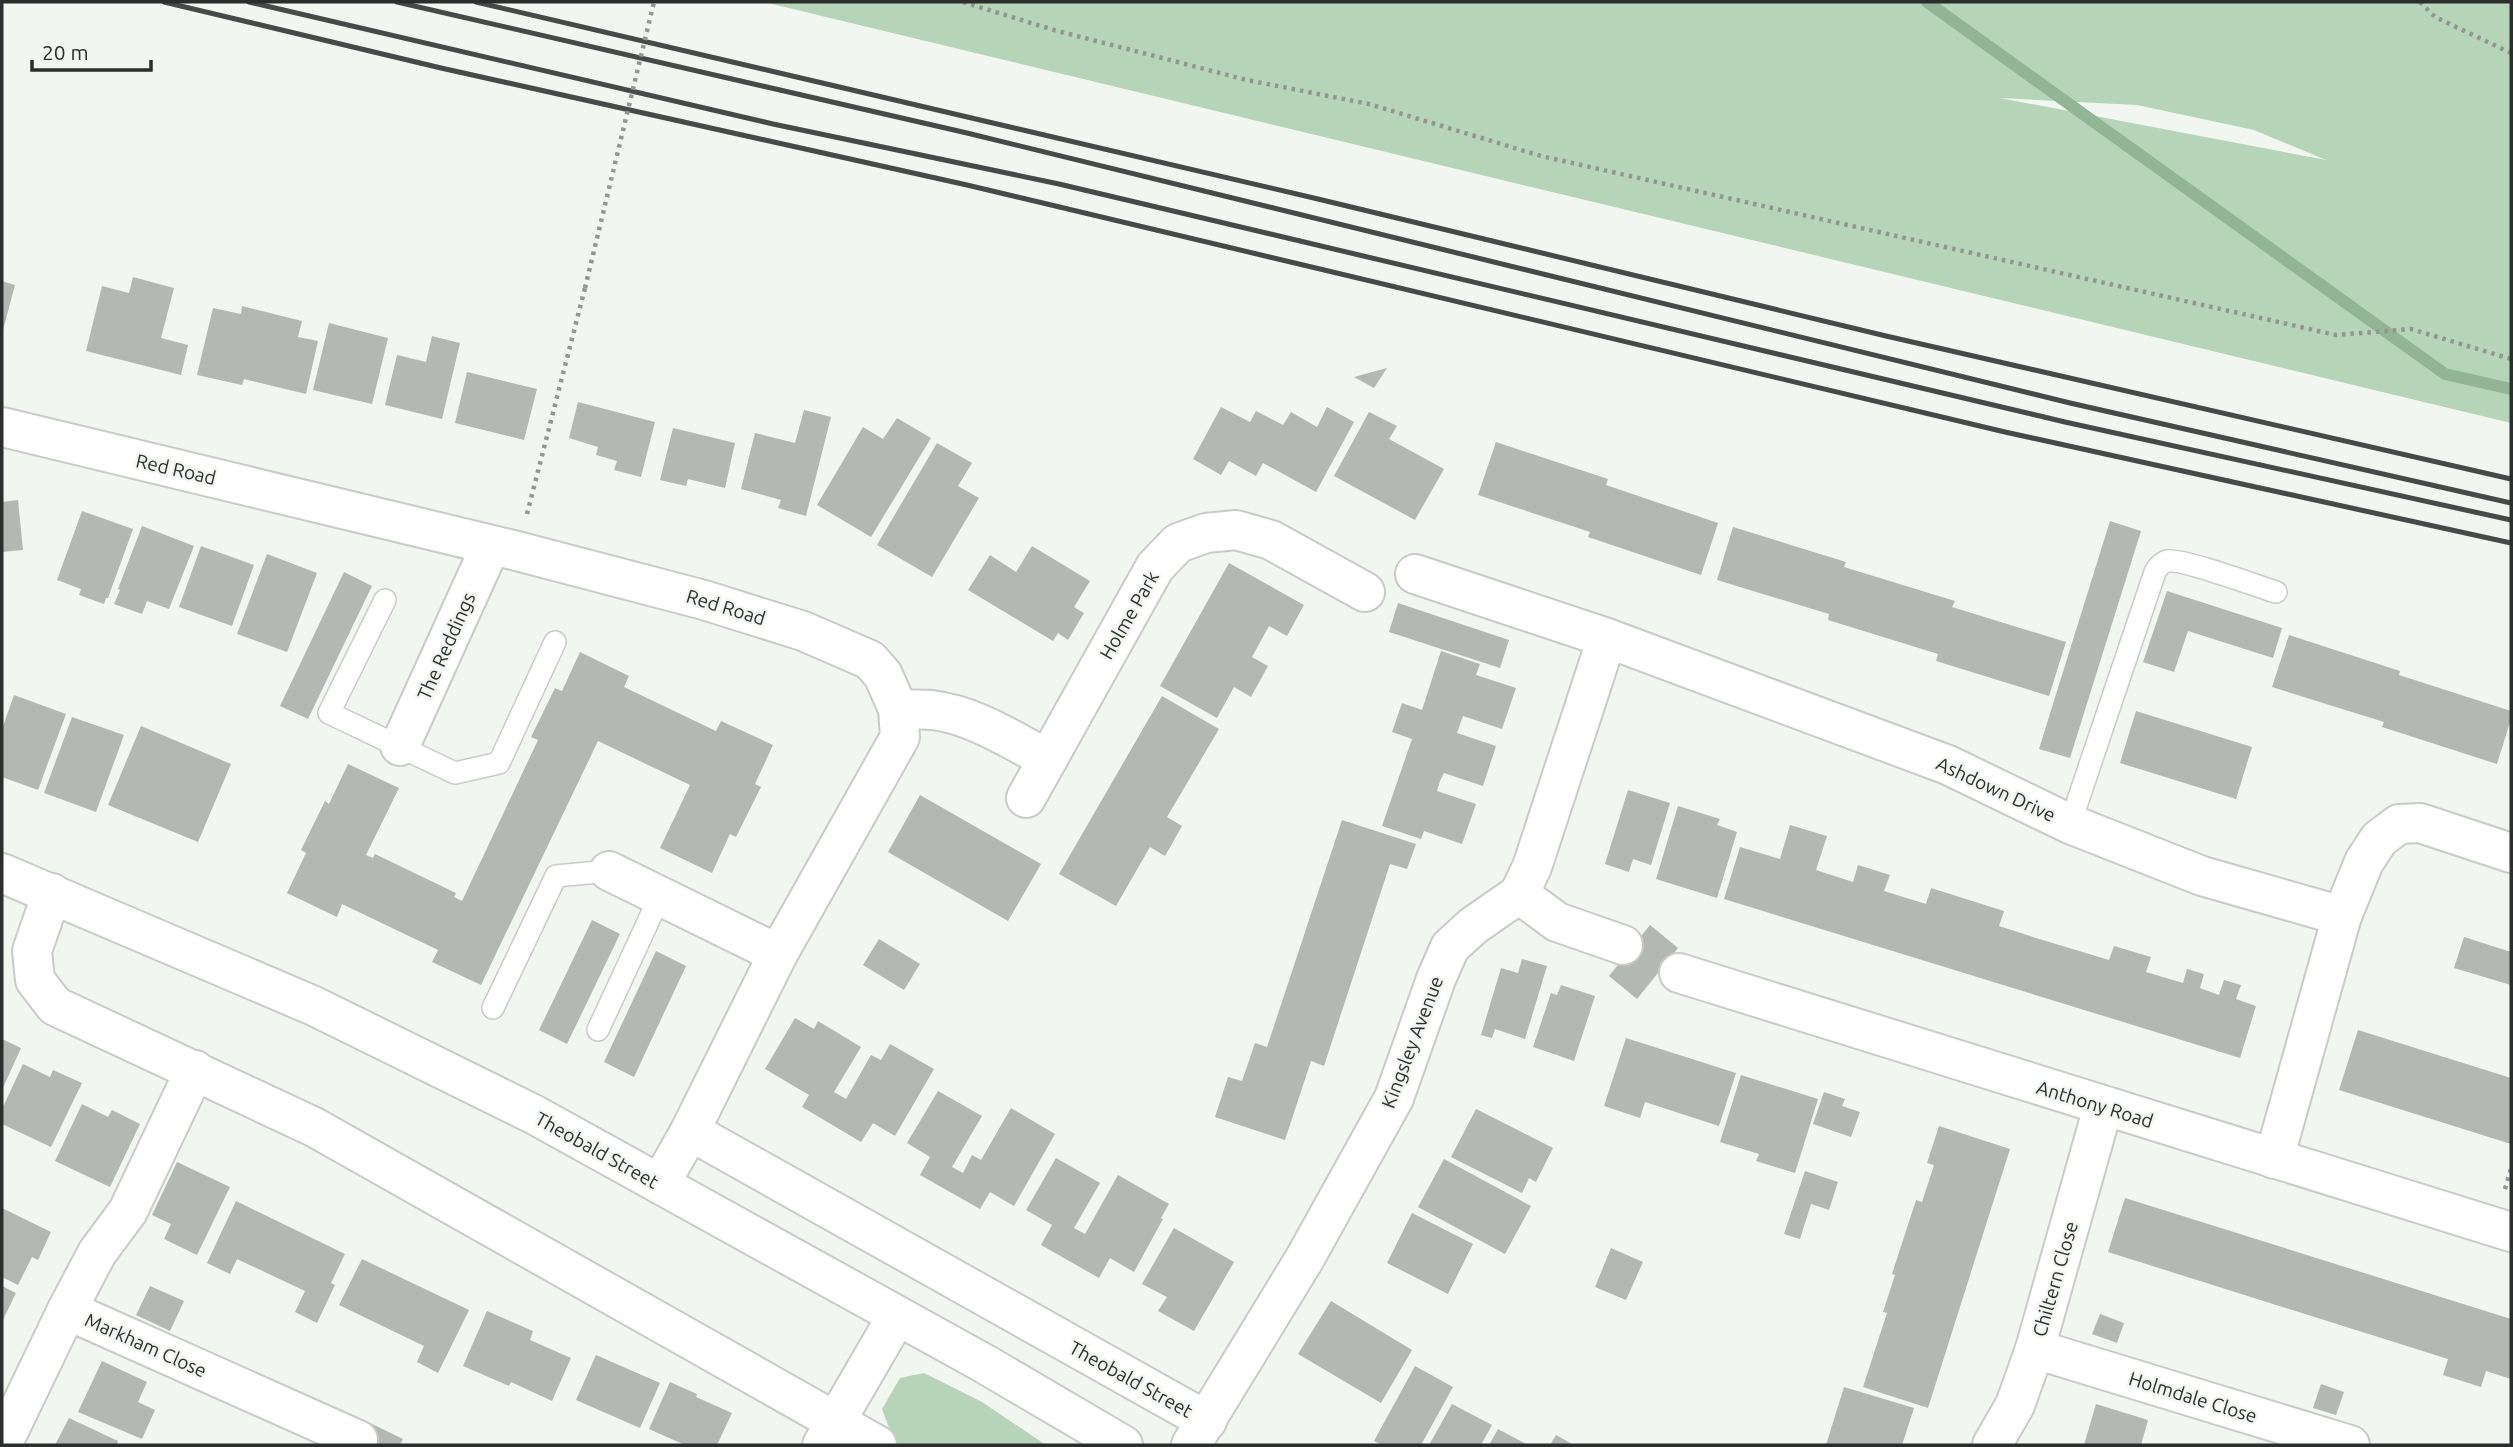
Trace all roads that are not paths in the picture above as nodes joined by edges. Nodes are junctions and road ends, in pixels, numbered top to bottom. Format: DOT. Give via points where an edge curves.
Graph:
graph roads {
  1 [pos="2,427"];
  2 [pos="491,545"];
  3 [pos="1415,574"];
  4 [pos="1365,592"];
  5 [pos="2276,592"];
  6 [pos="385,600"];
  7 [pos="1607,638"];
  8 [pos="555,642"];
  9 [pos="898,709"];
  10 [pos="400,746"];
  11 [pos="1048,759"];
  12 [pos="1026,798"];
  13 [pos="2070,824"];
  14 [pos="2511,853"];
  15 [pos="609,870"];
  16 [pos="2,873"];
  17 [pos="52,893"];
  18 [pos="1519,894"];
  19 [pos="660,896"];
  20 [pos="2342,916"];
  21 [pos="1623,945"];
  22 [pos="778,954"];
  23 [pos="1679,973"];
  24 [pos="493,1008"];
  25 [pos="598,1030"];
  26 [pos="195,1070"];
  27 [pos="2103,1107"];
  28 [pos="690,1131"];
  29 [pos="2274,1159"];
  30 [pos="660,1184"];
  31 [pos="2511,1232"];
  32 [pos="67,1310"];
  33 [pos="897,1316"];
  34 [pos="2035,1349"];
  35 [pos="1199,1433"];
  36 [pos="829,1434"];
  37 [pos="358,1440"];
  38 [pos="2,1445"];
  39 [pos="877,1445"];
  40 [pos="1123,1445"];
  41 [pos="1992,1445"];
  42 [pos="2350,1445"];
  1 -- 2 [label="street, Red Road"];
  2 -- 9 [label="street, Red Road" via="691,596 803,631 870,660 883,675"];
  2 -- 10 [label="street, The Reddings"];
  3 -- 7 [label="street, Ashdown Drive"];
  4 -- 11 [label="street, Holme Park" via="1271,540 1236,530 1206,533 1178,543 1154,567"];
  5 -- 13 [label="lane" via="2187,564 2169,561 2160,565"];
  6 -- 10 [label="lane" via="329,713"];
  7 -- 13 [label="street, Ashdown Drive" via="1948,765"];
  7 -- 18 [label="street" via="1532,867"];
  8 -- 10 [label="lane" via="499,763 456,773"];
  9 -- 11 [label="street" via="958,716"];
  9 -- 22 [label="street, Red Road" via="900,737"];
  11 -- 12 [label="street, Holme Park"];
  13 -- 20 [label="street, Ashdown Drive" via="2202,876"];
  14 -- 20 [label="street" via="2420,823 2399,824 2379,839 2364,862"];
  15 -- 19 [label="street"];
  15 -- 24 [label="lane" via="556,876"];
  16 -- 17 [label="street, Theobald Street"];
  17 -- 26 [label="street" via="32,951 35,980 54,1006"];
  17 -- 30 [label="street, Theobald Street" via="314,1006 534,1115"];
  18 -- 21 [label="street" via="1557,922"];
  18 -- 35 [label="street, Kingsley Avenue" via="1450,947 1394,1098 1305,1258"];
  19 -- 22 [label="street"];
  19 -- 25 [label="lane"];
  20 -- 29 [label="street"];
  22 -- 28 [label="street, Red Road"];
  23 -- 27 [label="street, Anthony Road"];
  26 -- 32 [label="street, Markham Close" via="128,1212 97,1253"];
  26 -- 36 [label="street" via="314,1128"];
  27 -- 29 [label="street, Anthony Road"];
  27 -- 34 [label="street, Chiltern Close"];
  28 -- 30 [label="street, Red Road"];
  28 -- 35 [label="street, Theobald Street"];
  29 -- 31 [label="street, Anthony Road"];
  30 -- 33 [label="street, Theobald Street"];
  32 -- 37 [label="street, Markham Close"];
  32 -- 38 [label="street"];
  33 -- 36 [label="street"];
  33 -- 40 [label="street, Theobald Street"];
  34 -- 41 [label="street, Chiltern Close" via="2015,1405"];
  34 -- 42 [label="street, Holmdale Close"];
  36 -- 39 [label="street"];
}
